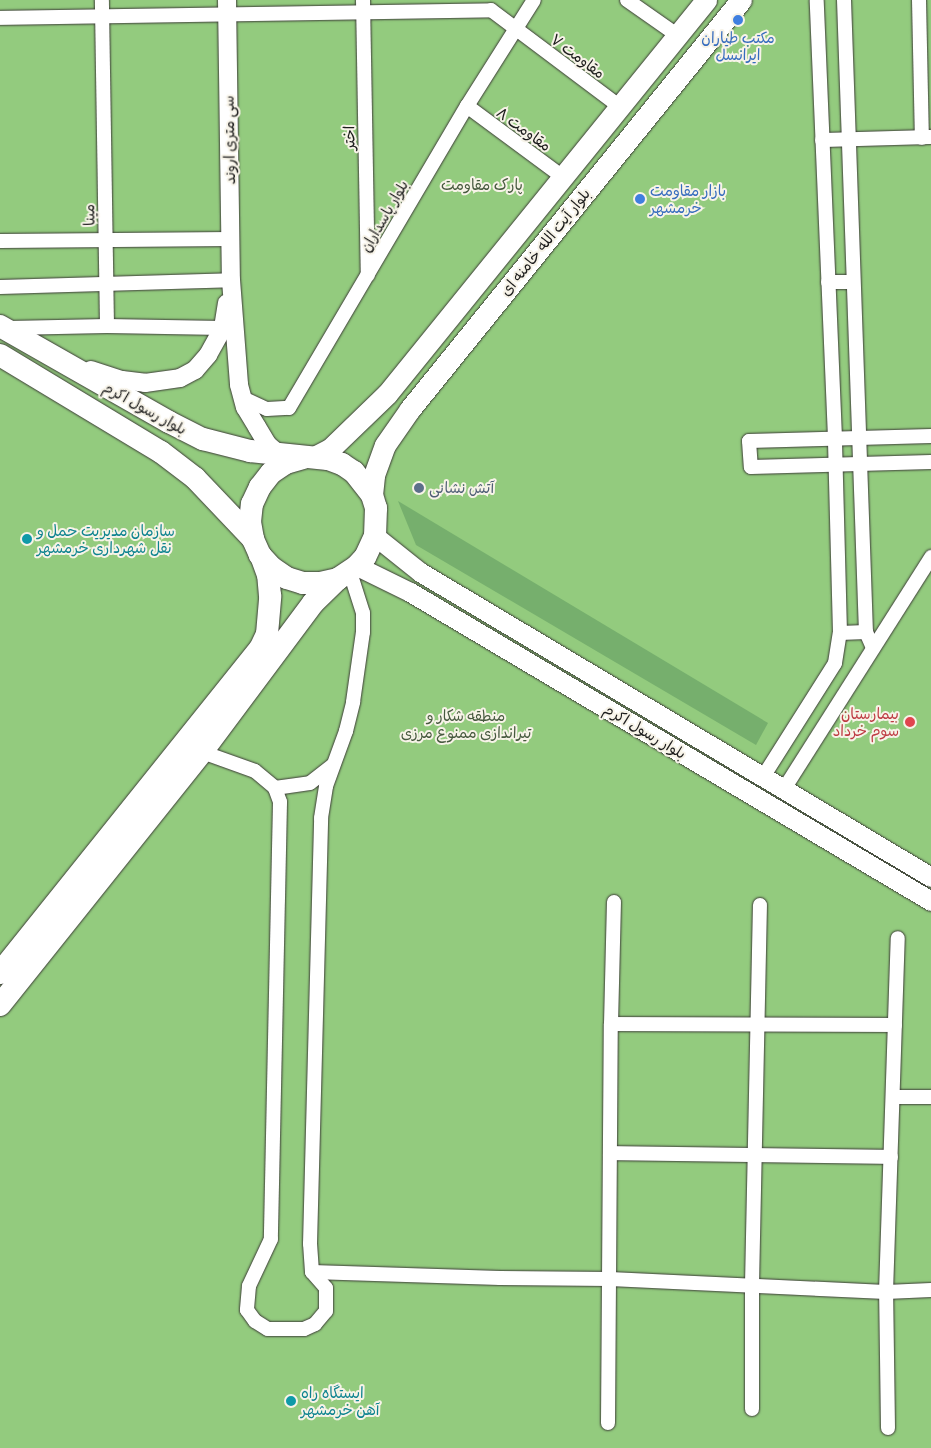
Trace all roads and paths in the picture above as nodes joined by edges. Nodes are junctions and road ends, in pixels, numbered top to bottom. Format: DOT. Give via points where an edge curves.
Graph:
graph roads {
  1 [pos="102,0"];
  2 [pos="534,0"];
  3 [pos="627,0"];
  4 [pos="706,0"];
  5 [pos="741,0"];
  6 [pos="817,0"];
  7 [pos="844,0"];
  8 [pos="919,0"];
  9 [pos="491,5"];
  10 [pos="363,6"];
  11 [pos="227,7"];
  12 [pos="102,16"];
  13 [pos="0,18"];
  14 [pos="516,30"];
  15 [pos="677,35"];
  16 [pos="467,106"];
  17 [pos="620,107"];
  18 [pos="927,138"];
  19 [pos="822,140"];
  20 [pos="848,140"];
  21 [pos="562,177"];
  22 [pos="231,239"];
  23 [pos="106,240"];
  24 [pos="0,241"];
  25 [pos="368,275"];
  26 [pos="231,280"];
  27 [pos="106,282"];
  28 [pos="828,282"];
  29 [pos="853,282"];
  30 [pos="0,287"];
  31 [pos="107,326"];
  32 [pos="2,327"];
  33 [pos="222,328"];
  34 [pos="0,355"];
  35 [pos="53,356"];
  36 [pos="243,398"];
  37 [pos="931,436"];
  38 [pos="859,437"];
  39 [pos="835,438"];
  40 [pos="280,455"];
  41 [pos="308,457"];
  42 [pos="931,462"];
  43 [pos="836,464"];
  44 [pos="860,464"];
  45 [pos="372,495"];
  46 [pos="375,536"];
  47 [pos="257,547"];
  48 [pos="931,557"];
  49 [pos="348,572"];
  50 [pos="840,632"];
  51 [pos="866,632"];
  52 [pos="873,648"];
  53 [pos="788,738"];
  54 [pos="808,751"];
  55 [pos="202,752"];
  56 [pos="332,766"];
  57 [pos="763,777"];
  58 [pos="275,788"];
  59 [pos="784,789"];
  60 [pos="808,804"];
  61 [pos="797,821"];
  62 [pos="931,877"];
  63 [pos="931,900"];
  64 [pos="614,902"];
  65 [pos="760,905"];
  66 [pos="898,938"];
  67 [pos="0,973"];
  68 [pos="0,1005"];
  69 [pos="611,1024"];
  70 [pos="758,1025"];
  71 [pos="895,1025"];
  72 [pos="893,1097"];
  73 [pos="931,1097"];
  74 [pos="610,1153"];
  75 [pos="755,1155"];
  76 [pos="891,1157"];
  77 [pos="312,1272"];
  78 [pos="610,1279"];
  79 [pos="752,1284"];
  80 [pos="931,1290"];
  81 [pos="886,1292"];
  82 [pos="752,1409"];
  83 [pos="608,1423"];
  84 [pos="888,1428"];
  1 -- 12 [label="street, مینا"];
  2 -- 14 [label="street, بلوار پاسداران"];
  3 -- 15 [label="street"];
  4 -- 15 [label="main road, بلوار آیت الله خامنه ای"];
  5 -- 45 [label="main road, بلوار آیت الله خامنه ای" via="410,409 385,445 374,475"];
  6 -- 19 [label="street"];
  7 -- 20 [label="street"];
  8 -- 18 [label="street"];
  9 -- 10 [label="street"];
  9 -- 14 [label="street, مقاومت ۷"];
  10 -- 11 [label="street"];
  10 -- 25 [label="street, اختر"];
  11 -- 12 [label="street"];
  11 -- 22 [label="street, سی متری اروند"];
  12 -- 13 [label="street"];
  12 -- 23 [label="street, مینا"];
  14 -- 16 [label="street, بلوار پاسداران"];
  14 -- 17 [label="street, مقاومت ۷"];
  15 -- 17 [label="main road, بلوار آیت الله خامنه ای"];
  16 -- 21 [label="street, مقاومت ۸"];
  16 -- 25 [label="street, بلوار پاسداران"];
  17 -- 21 [label="main road, بلوار آیت الله خامنه ای"];
  18 -- 20 [label="street"];
  19 -- 20 [label="street"];
  19 -- 28 [label="street"];
  20 -- 29 [label="street"];
  21 -- 41 [label="main road, بلوار آیت الله خامنه ای" via="387,394 330,449"];
  22 -- 23 [label="street"];
  22 -- 26 [label="street, سی متری اروند"];
  23 -- 24 [label="street"];
  23 -- 27 [label="street, مینا"];
  25 -- 36 [label="street, بلوار پاسداران" via="289,408 267,409"];
  26 -- 27 [label="street"];
  26 -- 33 [label="street"];
  26 -- 36 [label="street"];
  27 -- 30 [label="street"];
  27 -- 31 [label="street, مینا"];
  28 -- 29 [label="street"];
  28 -- 39 [label="street"];
  29 -- 38 [label="street"];
  31 -- 32 [label="street"];
  31 -- 33 [label="street"];
  32 -- 35 [label="highway, بلوار رسول اکرم"];
  33 -- 35 [label="street" via="208,355 195,370 162,382 122,380"];
  34 -- 47 [label="highway, بلوار رسول اکرم" via="161,452 195,478"];
  35 -- 40 [label="highway, بلوار رسول اکرم" via="203,439 223,446"];
  36 -- 40 [label="street" via="268,444"];
  37 -- 38 [label="street"];
  38 -- 39 [label="street"];
  38 -- 44 [label="street"];
  39 -- 43 [label="street"];
  39 -- 43 [label="street" via="749,440 751,467"];
  40 -- 41 [label="highway, بلوار رسول اکرم"];
  41 -- 45 [label="highway" via="342,464 364,482"];
  41 -- 47 [label="highway" via="278,468 260,487 251,513"];
  42 -- 44 [label="street"];
  43 -- 44 [label="street"];
  43 -- 50 [label="street"];
  44 -- 51 [label="street"];
  45 -- 46 [label="highway" via="376,508"];
  46 -- 49 [label="highway" via="371,547"];
  46 -- 57 [label="main road, بلوار رسول اکرم" via="420,572"];
  47 -- 49 [label="highway" via="272,568 295,580 321,583"];
  47 -- 67 [label="highway" via="268,575 270,596 267,634 260,649"];
  48 -- 52 [label="street"];
  49 -- 55 [label="highway" via="313,603"];
  49 -- 56 [label="street" via="363,613 363,632 353,702"];
  49 -- 61 [label="main road, بلوار رسول اکرم" via="410,592"];
  50 -- 51 [label="street"];
  50 -- 53 [label="street" via="835,663"];
  51 -- 52 [label="street"];
  52 -- 54 [label="street"];
  53 -- 54 [label="street"];
  53 -- 57 [label="street"];
  54 -- 59 [label="street"];
  55 -- 58 [label="street" via="255,771"];
  55 -- 68 [label="highway"];
  56 -- 58 [label="street" via="310,783"];
  56 -- 77 [label="street" via="321,818 310,1244"];
  57 -- 59 [label="main road, بلوار رسول اکرم"];
  58 -- 77 [label="street" via="280,802 280,824 271,1239 248,1286 247,1310 255,1321 268,1329 304,1329 315,1324 326,1311 326,1288"];
  59 -- 60 [label="main road, بلوار رسول اکرم"];
  60 -- 61 [label="main road"];
  60 -- 62 [label="main road, بلوار رسول اکرم"];
  61 -- 63 [label="main road, بلوار رسول اکرم"];
  64 -- 69 [label="street"];
  65 -- 70 [label="street"];
  66 -- 71 [label="street"];
  69 -- 70 [label="street"];
  69 -- 74 [label="street"];
  70 -- 71 [label="street"];
  70 -- 75 [label="street"];
  71 -- 72 [label="street"];
  72 -- 73 [label="street"];
  72 -- 76 [label="street"];
  74 -- 75 [label="street"];
  74 -- 78 [label="street"];
  75 -- 76 [label="street"];
  75 -- 79 [label="street"];
  76 -- 81 [label="street"];
  77 -- 78 [label="street"];
  78 -- 79 [label="street"];
  78 -- 83 [label="street"];
  79 -- 81 [label="street"];
  79 -- 82 [label="street"];
  80 -- 81 [label="street"];
  81 -- 84 [label="street"];
}
